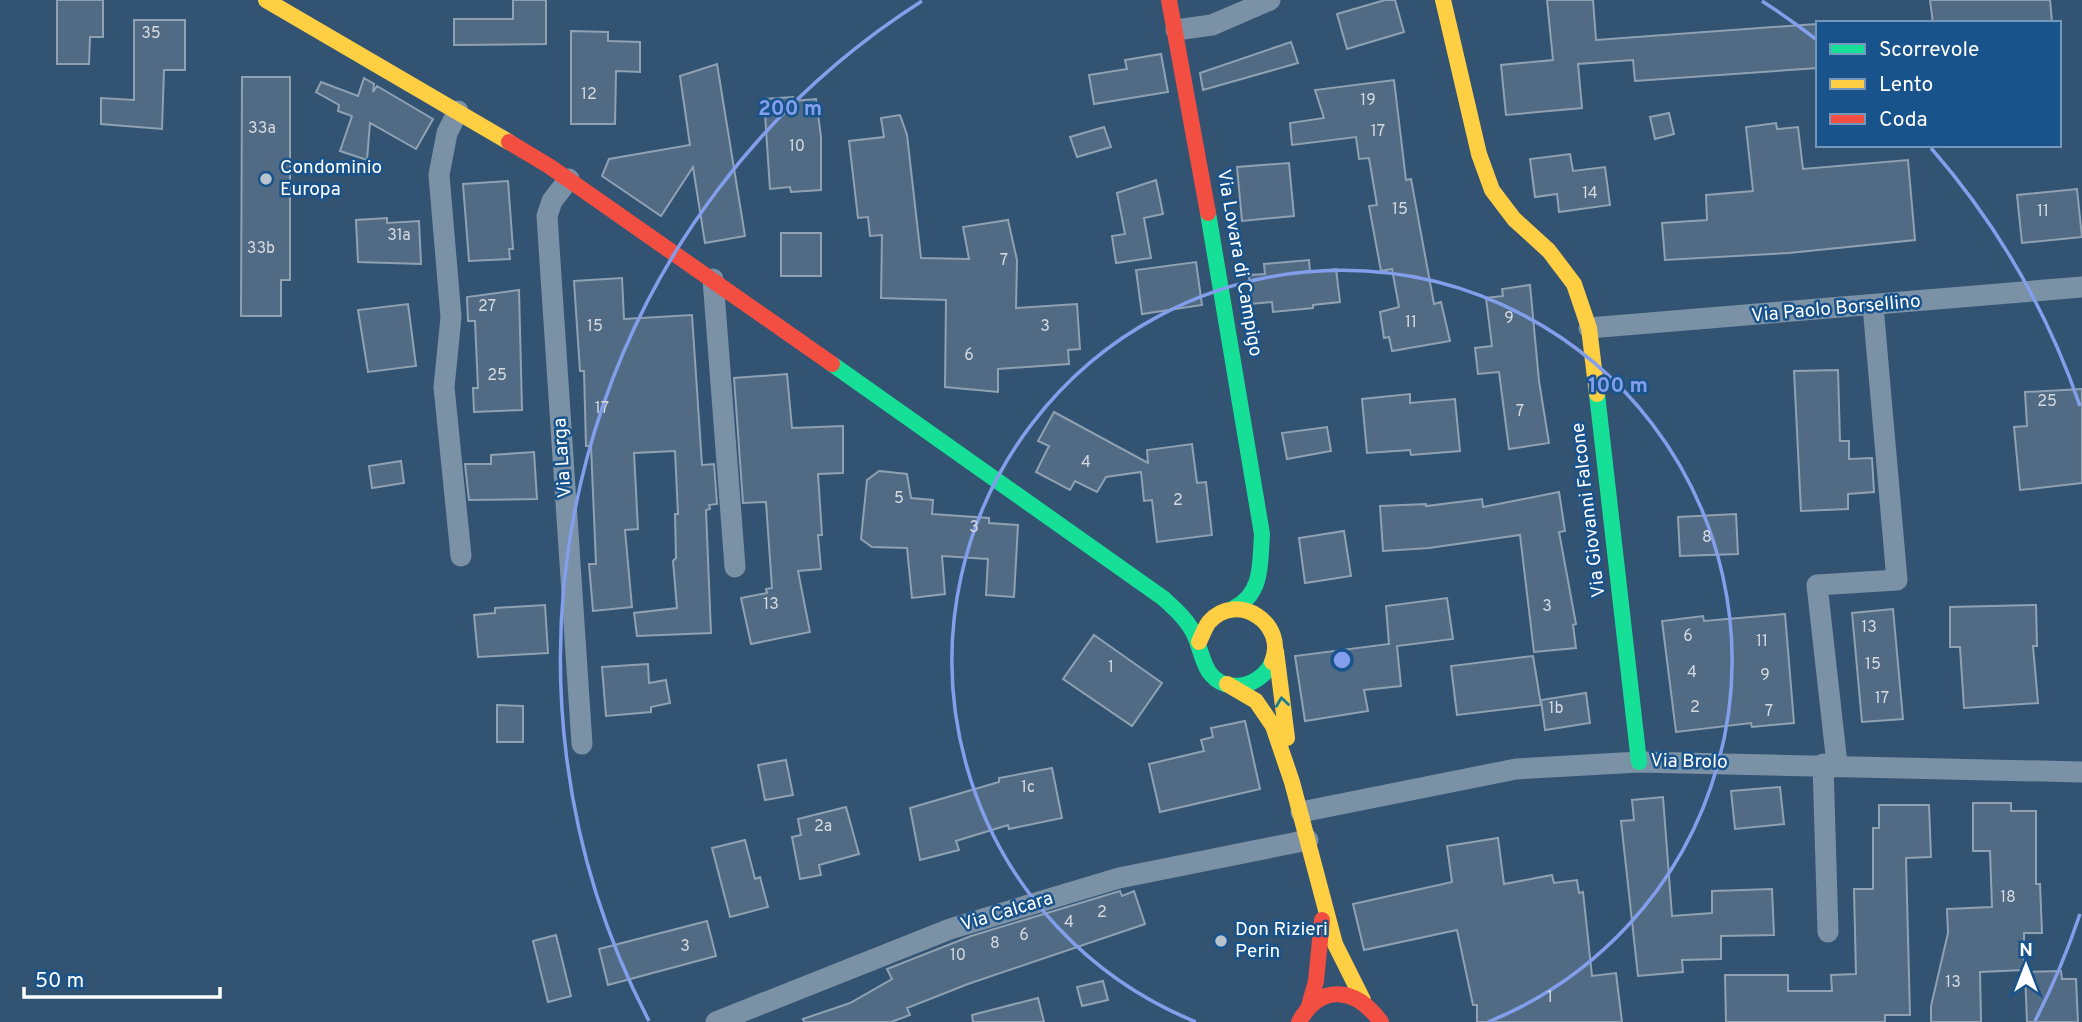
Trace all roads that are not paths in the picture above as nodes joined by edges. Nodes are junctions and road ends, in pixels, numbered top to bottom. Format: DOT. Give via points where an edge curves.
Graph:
graph roads {
  1 [pos="266,0"];
  2 [pos="1169,0"];
  3 [pos="1270,0"];
  4 [pos="1443,0"];
  5 [pos="1176,30"];
  6 [pos="458,111"];
  7 [pos="569,179"];
  8 [pos="713,279"];
  9 [pos="2082,287"];
  10 [pos="1873,306"];
  11 [pos="1589,328"];
  12 [pos="1262,534"];
  13 [pos="461,556"];
  14 [pos="735,567"];
  15 [pos="1274,581"];
  16 [pos="1153,592"];
  17 [pos="1226,610"];
  18 [pos="1275,610"];
  19 [pos="1199,642"];
  20 [pos="1275,643"];
  21 [pos="1227,684"];
  22 [pos="582,744"];
  23 [pos="1639,762"];
  24 [pos="1830,764"];
  25 [pos="2082,772"];
  26 [pos="1299,803"];
  27 [pos="1308,840"];
  28 [pos="1322,906"];
  29 [pos="1828,932"];
  30 [pos="1363,1000"];
  31 [pos="1309,1006"];
  32 [pos="716,1022"];
  33 [pos="1299,1022"];
  34 [pos="1381,1022"];
  1 -- 6 [label="street"];
  2 -- 5 [label="street, Via Lovara di Campigo"];
  3 -- 5 [label="street" via="1212,25"];
  4 -- 11 [label="street, Via Giovanni Falcone" via="1479,154 1492,190 1574,284"];
  5 -- 12 [label="street, Via Lovara di Campigo"];
  6 -- 7 [label="street"];
  6 -- 13 [label="street" via="447,133 439,175 451,317 443,387"];
  7 -- 8 [label="street"];
  7 -- 22 [label="street, Via Larga" via="547,216"];
  8 -- 14 [label="street"];
  8 -- 16 [label="street"];
  9 -- 10 [label="street, Via Paolo Borsellino"];
  10 -- 11 [label="street, Via Paolo Borsellino"];
  10 -- 24 [label="street" via="1897,580 1817,585"];
  11 -- 23 [label="street, Via Giovanni Falcone"];
  12 -- 15 [label="street, Via Lovara di Campigo"];
  12 -- 17 [label="street, Via Lovara di Campigo" via="1258,583 1246,602"];
  16 -- 17 [label="street" via="1187,607"];
  16 -- 19 [label="street" via="1182,617"];
  17 -- 19 [label="street" via="1206,625"];
  17 -- 20 [label="street" via="1249,610 1262,617"];
  18 -- 20 [label="street"];
  19 -- 21 [label="street" via="1205,669"];
  20 -- 21 [label="street" via="1272,665 1262,677 1246,685"];
  26 -- 20 [label="street, one-way"];
  21 -- 26 [label="street" via="1257,701 1265,712"];
  23 -- 24 [label="street, Via Brolo"];
  23 -- 26 [label="street, Via Brolo" via="1516,769"];
  24 -- 25 [label="street, Via Brolo"];
  24 -- 29 [label="street"];
  26 -- 27 [label="street"];
  27 -- 28 [label="street"];
  27 -- 32 [label="street, Via Calcara" via="1118,878 950,929"];
  28 -- 30 [label="street"];
  28 -- 31 [label="street" via="1316,981"];
  30 -- 31 [label="street" via="1335,994"];
  30 -- 34 [label="street"];
  31 -- 33 [label="street"];
}
